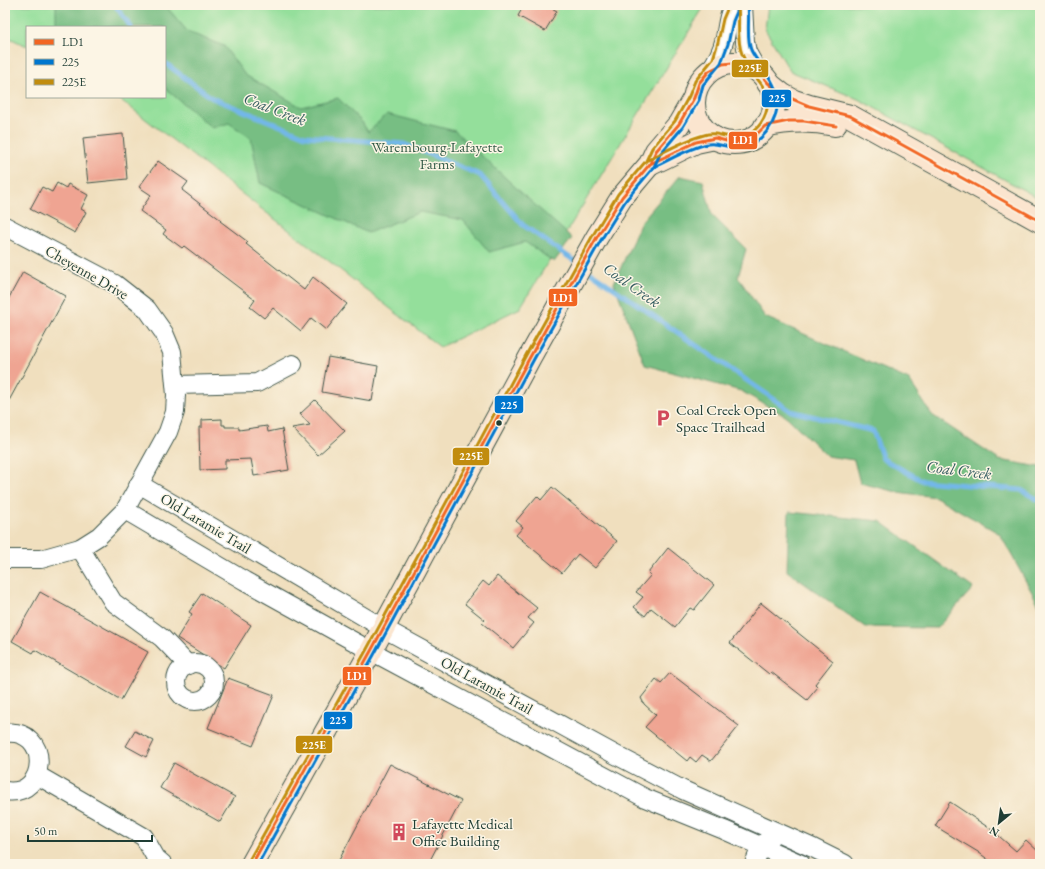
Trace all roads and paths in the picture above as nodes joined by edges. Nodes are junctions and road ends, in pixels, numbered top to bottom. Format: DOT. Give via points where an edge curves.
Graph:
graph roads {
  1 [pos="734,5"];
  2 [pos="743,5"];
  3 [pos="709,72"];
  4 [pos="762,77"];
  5 [pos="694,98"];
  6 [pos="766,126"];
  7 [pos="715,138"];
  8 [pos="892,140"];
  9 [pos="650,164"];
  10 [pos="1040,221"];
  11 [pos="5,226"];
  12 [pos="293,364"];
  13 [pos="176,385"];
  14 [pos="139,484"];
  15 [pos="125,510"];
  16 [pos="80,548"];
  17 [pos="5,560"];
  18 [pos="383,628"];
  19 [pos="371,651"];
  20 [pos="188,665"];
  21 [pos="5,733"];
  22 [pos="37,775"];
  23 [pos="5,791"];
  24 [pos="776,832"];
  25 [pos="761,846"];
  26 [pos="776,859"];
  27 [pos="163,864"];
  28 [pos="252,864"];
  29 [pos="754,864"];
  30 [pos="801,864"];
  31 [pos="845,864"];
  1 -- 3 [label="street" via="721,52"];
  2 -- 4 [label="street" via="747,52"];
  3 -- 4 [label="street" via="723,64 732,63 745,65"];
  3 -- 5 [label="street" via="699,83"];
  4 -- 6 [label="street" via="772,91 773,108"];
  4 -- 8 [label="street" via="794,101 850,116"];
  5 -- 7 [label="street" via="698,121"];
  5 -- 9 [label="street" via="679,124 656,151"];
  6 -- 7 [label="street" via="754,137 746,140 730,142"];
  6 -- 8 [label="street" via="804,121 834,125"];
  7 -- 9 [label="street" via="696,142"];
  8 -- 10 [label="street"];
  9 -- 18 [label="street" via="622,198 597,237"];
  11 -- 13 [label="street, Cheyenne Drive" via="115,284 147,309 164,334 172,352"];
  12 -- 13 [label="street" via="257,383"];
  13 -- 14 [label="street, Cheyenne Drive" via="175,412 168,432"];
  14 -- 15 [label="street, Cheyenne Drive"];
  14 -- 18 [label="street, Old Laramie Trail"];
  15 -- 16 [label="street, Cheyenne Drive" via="99,536"];
  15 -- 19 [label="street, Old Laramie Trail"];
  16 -- 17 [label="street, Cheyenne Drive" via="41,559"];
  16 -- 20 [label="street" via="113,602 162,638"];
  18 -- 19 [label="street"];
  18 -- 24 [label="street, Old Laramie Trail" via="683,790"];
  19 -- 25 [label="street, Old Laramie Trail" via="645,798"];
  19 -- 28 [label="street"];
  21 -- 22 [label="street" via="19,733 33,742 40,758"];
  22 -- 23 [label="street" via="32,782 18,791"];
  22 -- 27 [label="street" via="144,837 156,858"];
  24 -- 25 [label="street"];
  24 -- 26 [label="street"];
  24 -- 31 [label="street, Old Laramie Trail"];
  25 -- 26 [label="street, Old Laramie Trail"];
  25 -- 29 [label="street"];
  26 -- 30 [label="street, Old Laramie Trail"];
}
